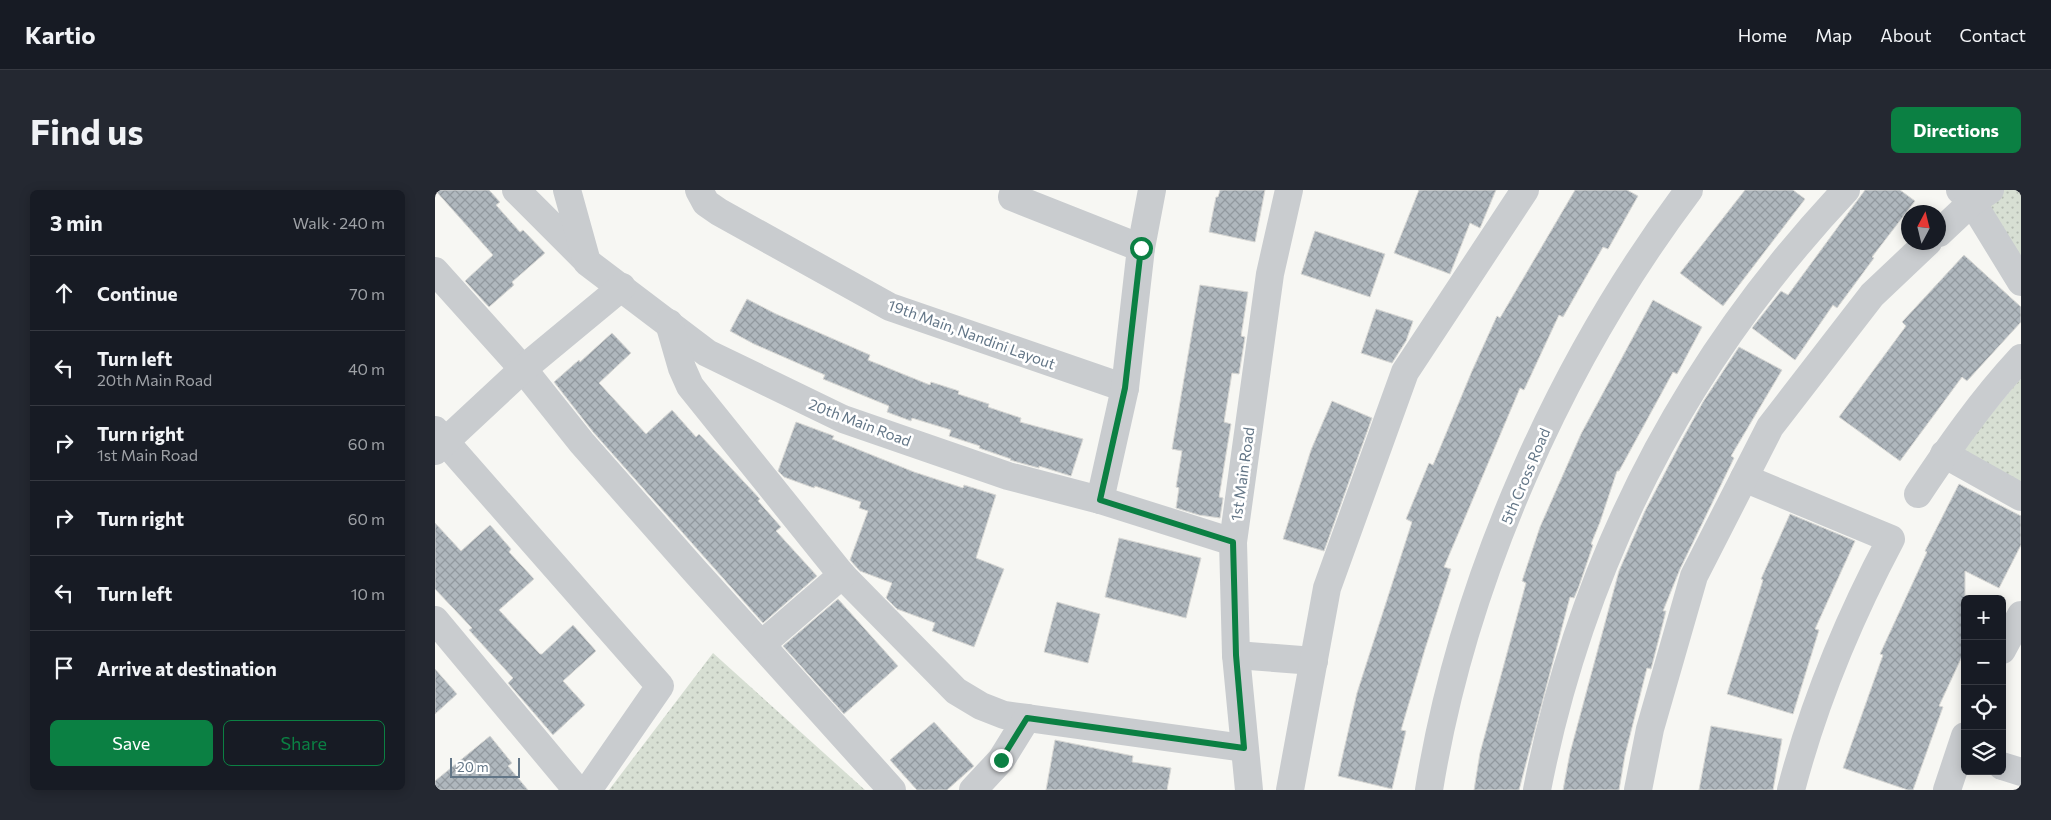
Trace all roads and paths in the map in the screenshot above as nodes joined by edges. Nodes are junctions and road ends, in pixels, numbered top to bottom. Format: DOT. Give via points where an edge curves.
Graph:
graph roads {
  1 [pos="517,190"];
  2 [pos="567,190"];
  3 [pos="699,190"];
  4 [pos="1152,190"];
  5 [pos="1289,190"];
  6 [pos="1525,190"];
  7 [pos="1689,190"];
  8 [pos="1846,190"];
  9 [pos="1008,192"];
  10 [pos="1974,194"];
  11 [pos="1946,225"];
  12 [pos="1141,248"];
  13 [pos="1920,250"];
  14 [pos="587,262"];
  15 [pos="435,271"];
  16 [pos="2021,282"];
  17 [pos="622,287"];
  18 [pos="669,323"];
  19 [pos="2021,358"];
  20 [pos="523,369"];
  21 [pos="1125,388"];
  22 [pos="439,441"];
  23 [pos="1944,454"];
  24 [pos="1744,478"];
  25 [pos="1918,494"];
  26 [pos="2021,497"];
  27 [pos="1100,500"];
  28 [pos="1233,542"];
  29 [pos="842,575"];
  30 [pos="2021,615"];
  31 [pos="440,637"];
  32 [pos="2006,643"];
  33 [pos="762,644"];
  34 [pos="1236,655"];
  35 [pos="1314,661"];
  36 [pos="1027,718"];
  37 [pos="1244,748"];
  38 [pos="1961,753"];
  39 [pos="2006,767"];
  40 [pos="2021,772"];
  41 [pos="577,790"];
  42 [pos="588,790"];
  43 [pos="892,790"];
  44 [pos="973,790"];
  45 [pos="1249,790"];
  46 [pos="1290,790"];
  47 [pos="1429,790"];
  48 [pos="1537,790"];
  49 [pos="1638,790"];
  50 [pos="1791,790"];
  51 [pos="1947,790"];
  1 -- 14 [label="street, 20th Main Road"];
  2 -- 14 [label="street"];
  3 -- 21 [label="street, 19th Main, Nandini Layout" via="706,202 719,212 890,306"];
  4 -- 12 [label="street"];
  5 -- 28 [label="street, 1st Main Road" via="1270,274"];
  6 -- 35 [label="street" via="1405,372 1327,588"];
  7 -- 47 [label="street, 5th Cross Road" via="1599,326 1535,449 1484,578 1463,644"];
  8 -- 48 [label="street" via="1779,265 1743,312 1709,362 1648,465 1602,566 1578,631"];
  9 -- 12 [label="street"];
  10 -- 11 [label="street"];
  10 -- 16 [label="street"];
  12 -- 21 [label="street"];
  13 -- 24 [label="street" via="1872,295 1770,428"];
  14 -- 17 [label="street, 20th Main Road"];
  15 -- 20 [label="street"];
  17 -- 18 [label="street, 20th Main Road"];
  17 -- 20 [label="street"];
  18 -- 27 [label="street, 20th Main Road" via="707,353 843,419 1007,476"];
  18 -- 29 [label="street" via="681,368 690,386"];
  19 -- 23 [label="street"];
  20 -- 22 [label="street"];
  20 -- 33 [label="street" via="582,443"];
  21 -- 27 [label="street"];
  22 -- 42 [label="street" via="660,686"];
  23 -- 25 [label="street"];
  23 -- 26 [label="street"];
  24 -- 49 [label="street" via="1694,576 1650,729"];
  24 -- 50 [label="street" via="1891,538 1866,585 1831,665"];
  27 -- 28 [label="street, 20th Main Road"];
  28 -- 34 [label="street, 1st Main Road"];
  29 -- 33 [label="street"];
  29 -- 36 [label="street" via="956,691 1004,715"];
  30 -- 32 [label="street"];
  31 -- 41 [label="street"];
  33 -- 43 [label="street"];
  34 -- 35 [label="street"];
  34 -- 37 [label="street, 1st Main Road"];
  35 -- 46 [label="street"];
  36 -- 37 [label="street"];
  36 -- 44 [label="street" via="1001,760"];
  37 -- 45 [label="street, 1st Main Road"];
  38 -- 51 [label="street"];
  39 -- 40 [label="street"];
}
